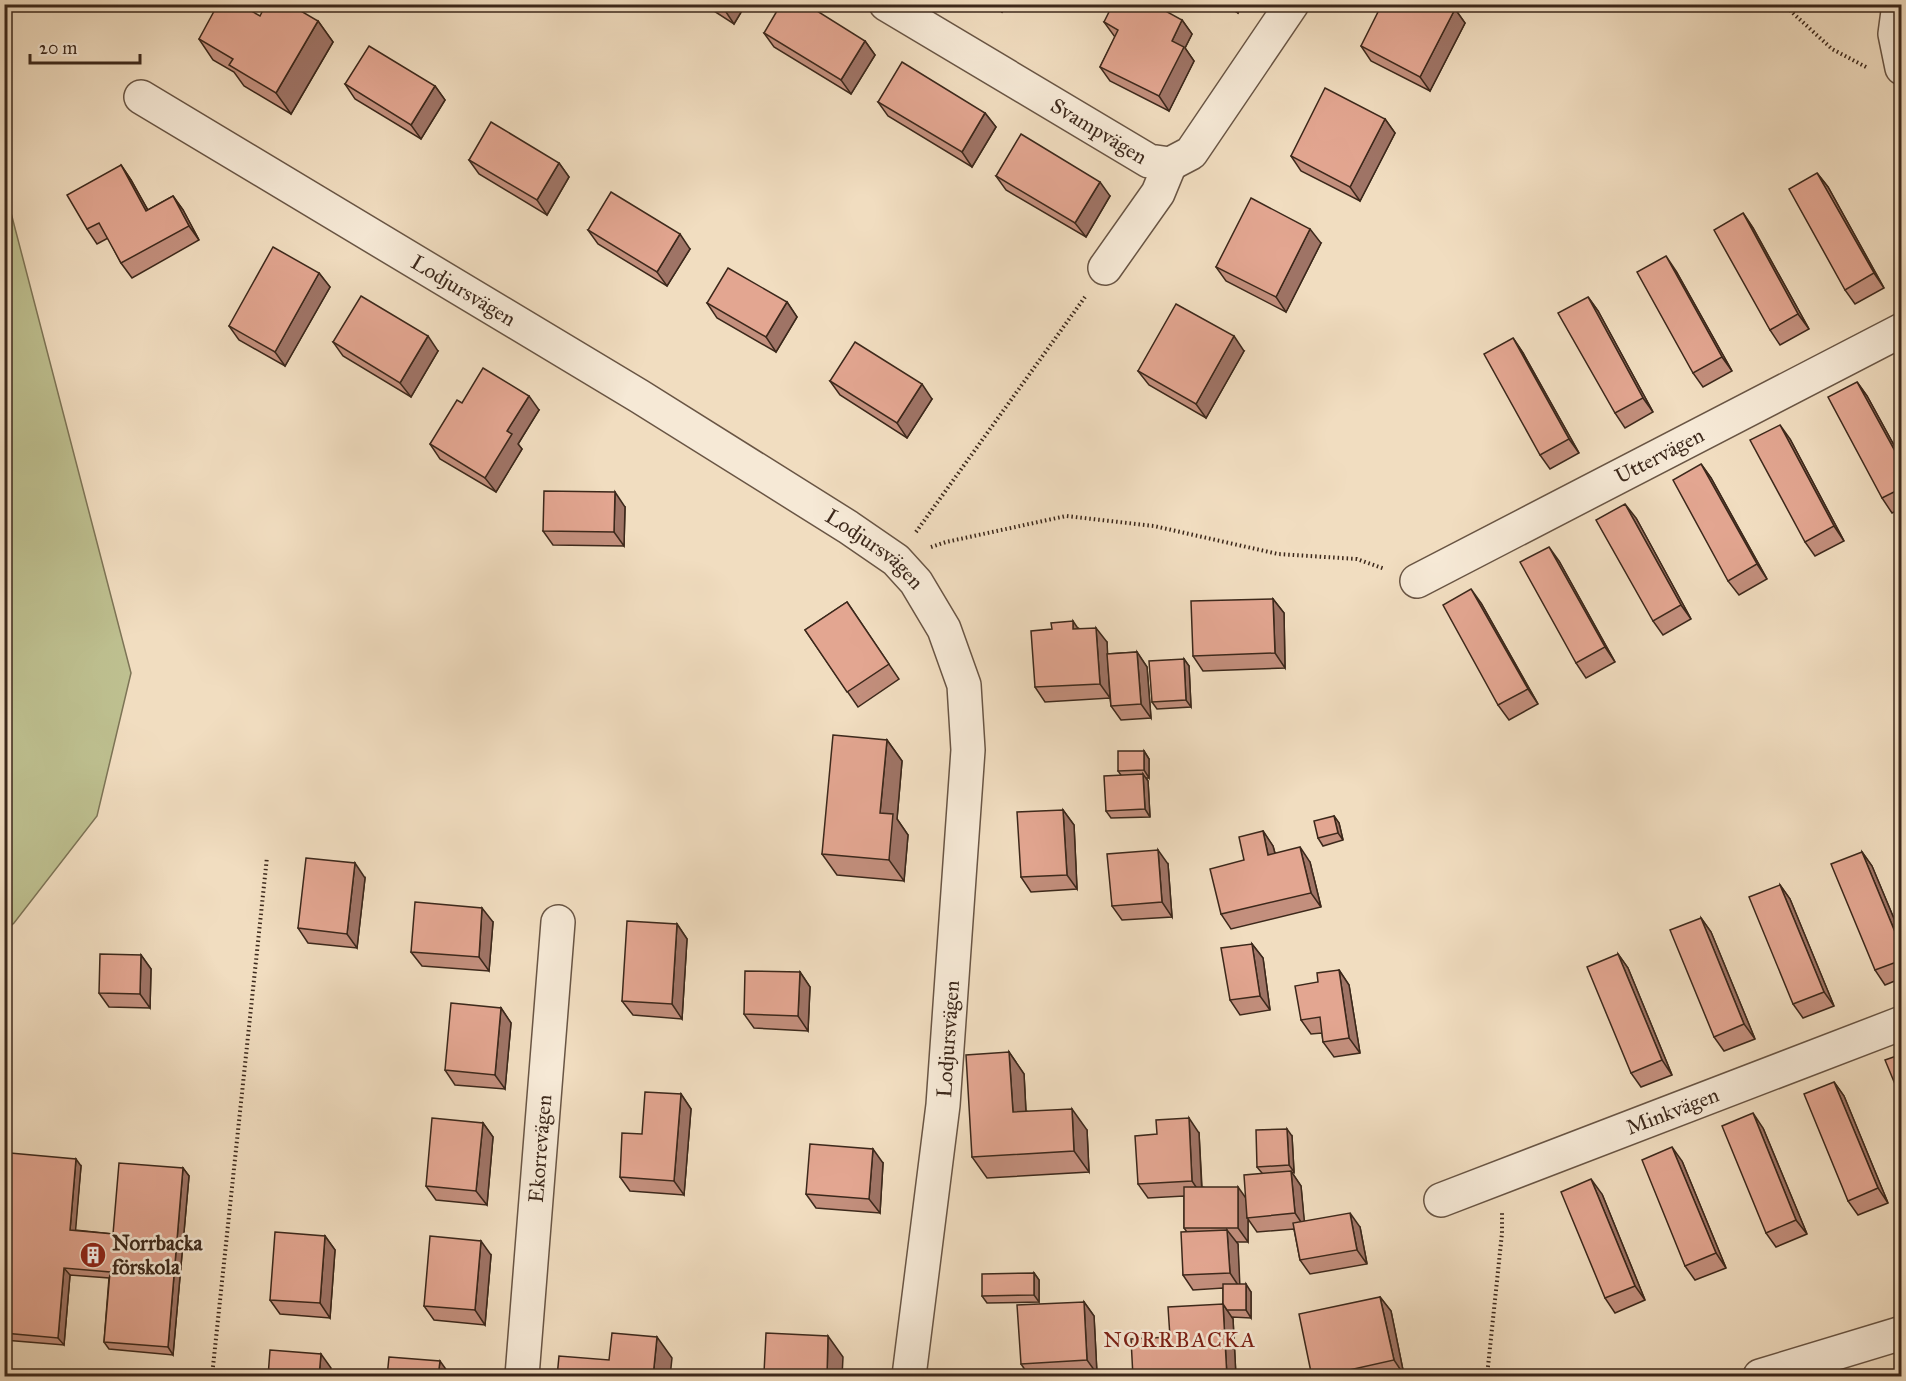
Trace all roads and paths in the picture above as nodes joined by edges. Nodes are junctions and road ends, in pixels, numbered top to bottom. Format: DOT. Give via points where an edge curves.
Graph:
graph roads {
  1 [pos="886,4"];
  2 [pos="1292,4"];
  3 [pos="1783,4"];
  4 [pos="1899,4"];
  5 [pos="1887,69"];
  6 [pos="141,97"];
  7 [pos="1170,164"];
  8 [pos="1105,268"];
  9 [pos="1902,330"];
  10 [pos="897,560"];
  11 [pos="1417,581"];
  12 [pos="267,858"];
  13 [pos="558,922"];
  14 [pos="1902,1023"];
  15 [pos="1501,1177"];
  16 [pos="1442,1200"];
  17 [pos="1902,1333"];
  18 [pos="212,1377"];
  19 [pos="522,1377"];
  20 [pos="909,1377"];
  21 [pos="1487,1377"];
  22 [pos="1760,1377"];
  1 -- 7 [label="street, Svampvägen" via="1149,160"];
  2 -- 7 [label="street, Svampvägen" via="1191,153"];
  3 -- 5 [label="path" via="1832,49"];
  4 -- 5 [label="street"];
  6 -- 10 [label="street, Lodjursvägen" via="639,396"];
  7 -- 8 [label="street" via="1158,193"];
  8 -- 10 [label="path"];
  9 -- 11 [label="street, Uttervägen"];
  10 -- 11 [label="path" via="946,542 1066,516 1154,526 1278,554 1357,559"];
  10 -- 20 [label="street, Lodjursvägen" via="916,582 944,629 964,685 968,750 943,1105"];
  12 -- 18 [label="path"];
  13 -- 19 [label="street, Ekorrevägen"];
  14 -- 15 [label="street, Minkvägen"];
  15 -- 16 [label="street, Minkvägen"];
  15 -- 21 [label="path" via="1502,1233"];
  17 -- 22 [label="street"];
}
